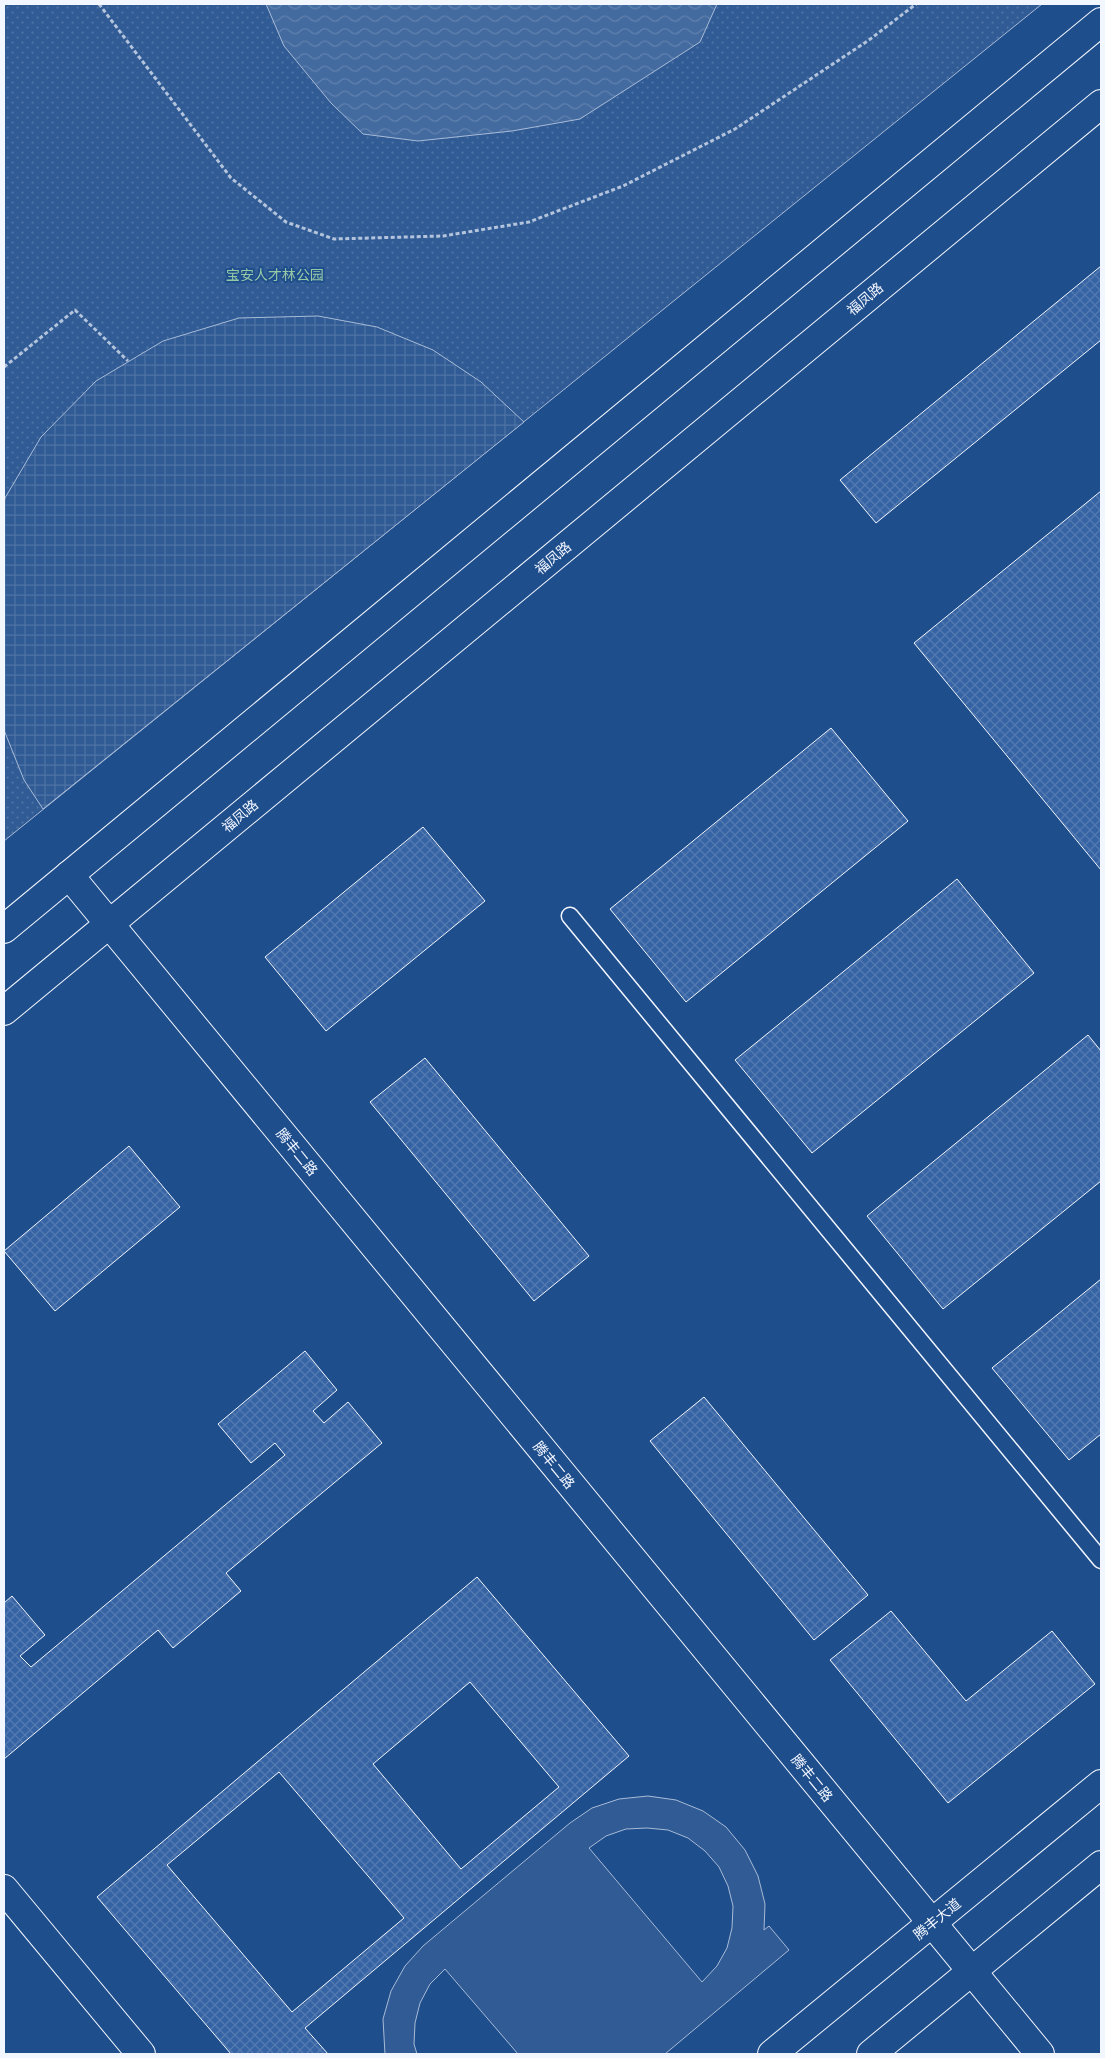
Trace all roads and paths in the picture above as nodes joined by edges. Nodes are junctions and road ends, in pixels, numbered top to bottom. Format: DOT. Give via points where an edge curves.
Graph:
graph roads {
  1 [pos="99,4"];
  2 [pos="916,4"];
  3 [pos="1101,22"];
  4 [pos="1101,104"];
  5 [pos="128,362"];
  6 [pos="4,367"];
  7 [pos="69,875"];
  8 [pos="570,916"];
  9 [pos="109,924"];
  10 [pos="4,929"];
  11 [pos="4,1011"];
  12 [pos="1101,1560"];
  13 [pos="1101,1784"];
  14 [pos="1101,1865"];
  15 [pos="4,1889"];
  16 [pos="932,1923"];
  17 [pos="972,1971"];
  18 [pos="141,2054"];
  19 [pos="772,2054"];
  20 [pos="871,2054"];
  21 [pos="1040,2054"];
  1 -- 2 [label="path" via="231,178 286,222 334,239 443,236 529,222 623,186 735,129 869,40"];
  3 -- 7 [label="main road"];
  4 -- 9 [label="main road, 福凤路"];
  5 -- 6 [label="path" via="75,310"];
  7 -- 9 [label="main road, 腾丰二路"];
  7 -- 10 [label="main road"];
  8 -- 12 [label="lane"];
  9 -- 11 [label="main road, 福凤路"];
  9 -- 16 [label="main road, 腾丰二路"];
  13 -- 16 [label="main road, 腾丰大道"];
  14 -- 17 [label="main road"];
  15 -- 18 [label="main road"];
  16 -- 17 [label="main road, 腾丰二路"];
  16 -- 19 [label="main road, 腾丰大道"];
  17 -- 20 [label="main road"];
  17 -- 21 [label="main road, 腾丰二路"];
}
